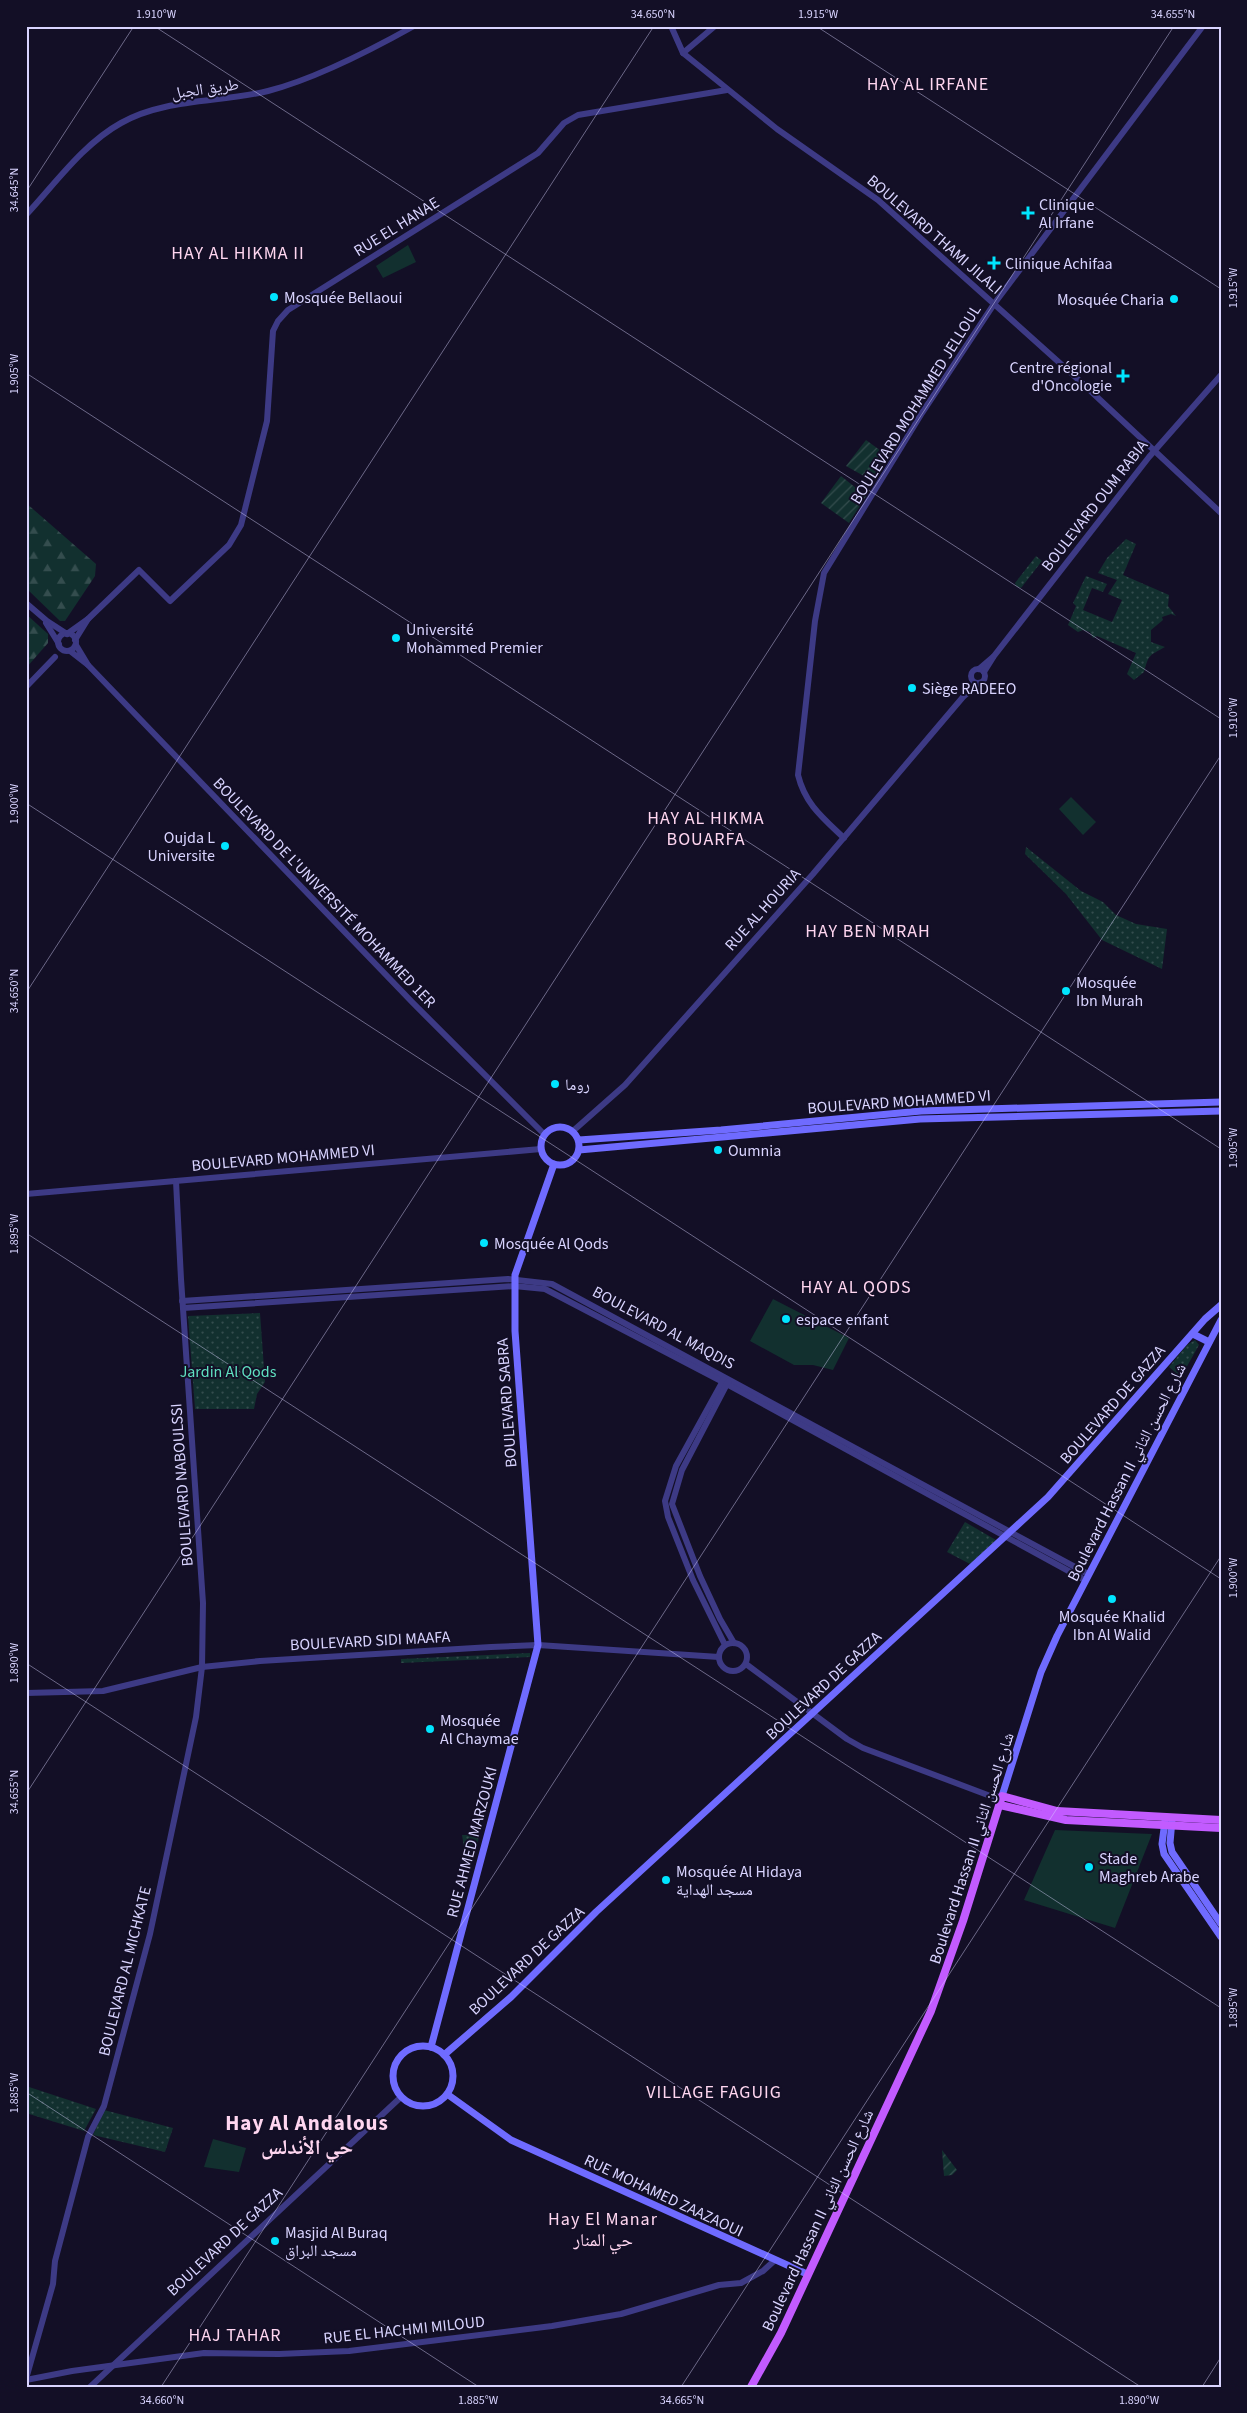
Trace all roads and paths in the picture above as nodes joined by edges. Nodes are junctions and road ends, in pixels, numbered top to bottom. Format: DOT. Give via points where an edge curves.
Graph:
graph roads {
  1 [pos="414,26"];
  2 [pos="671,26"];
  3 [pos="716,26"];
  4 [pos="1203,26"];
  5 [pos="683,53"];
  6 [pos="727,90"];
  7 [pos="26,215"];
  8 [pos="994,304"];
  9 [pos="1221,375"];
  10 [pos="1154,451"];
  11 [pos="1221,513"];
  12 [pos="26,603"];
  13 [pos="42,618"];
  14 [pos="88,619"];
  15 [pos="67,634"];
  16 [pos="75,642"];
  17 [pos="59,645"];
  18 [pos="68,651"];
  19 [pos="55,656"];
  20 [pos="88,665"];
  21 [pos="981,671"];
  22 [pos="972,680"];
  23 [pos="979,684"];
  24 [pos="26,687"];
  25 [pos="963,697"];
  26 [pos="844,838"];
  27 [pos="1221,1102"];
  28 [pos="1221,1111"];
  29 [pos="573,1131"];
  30 [pos="545,1135"];
  31 [pos="579,1140"];
  32 [pos="541,1148"];
  33 [pos="579,1150"];
  34 [pos="554,1164"];
  35 [pos="176,1181"];
  36 [pos="26,1194"];
  37 [pos="514,1282"];
  38 [pos="182,1305"];
  39 [pos="1221,1305"];
  40 [pos="1221,1320"];
  41 [pos="1193,1334"];
  42 [pos="1209,1342"];
  43 [pos="727,1380"];
  44 [pos="1008,1534"];
  45 [pos="1087,1577"];
  46 [pos="734,1643"];
  47 [pos="538,1645"];
  48 [pos="726,1645"];
  49 [pos="719,1657"];
  50 [pos="746,1664"];
  51 [pos="202,1667"];
  52 [pos="26,1693"];
  53 [pos="813,1714"];
  54 [pos="1001,1800"];
  55 [pos="1221,1820"];
  56 [pos="1168,1821"];
  57 [pos="1221,1828"];
  58 [pos="1221,1924"];
  59 [pos="1221,1937"];
  60 [pos="431,2047"];
  61 [pos="444,2055"];
  62 [pos="447,2094"];
  63 [pos="401,2096"];
  64 [pos="774,2261"];
  65 [pos="807,2274"];
  66 [pos="110,2368"];
  67 [pos="26,2380"];
  68 [pos="90,2387"];
  69 [pos="751,2387"];
  1 -- 7 [label="street, طريق الجبل" via="312,76 280,88 155,109 127,120 96,141"];
  2 -- 5 [label="street, BOULEVARD THAMI JILALI"];
  3 -- 5 [label="street"];
  4 -- 8 [label="street, BOULEVARD MOHAMMED JELLOUL"];
  5 -- 6 [label="street, BOULEVARD THAMI JILALI"];
  6 -- 8 [label="street, BOULEVARD THAMI JILALI" via="878,200"];
  6 -- 14 [label="street, RUE EL HANAE" via="572,117 533,156 288,310 273,331 267,421 239,531 226,548 170,601 139,570"];
  8 -- 10 [label="street, BOULEVARD THAMI JILALI"];
  8 -- 26 [label="street, BOULEVARD MOHAMMED JELLOUL" via="922,413 824,573 815,622 798,775 812,808"];
  9 -- 10 [label="street, BOULEVARD OUM RABIA"];
  10 -- 11 [label="street, BOULEVARD THAMI JILALI"];
  10 -- 21 [label="street, BOULEVARD OUM RABIA"];
  12 -- 13 [label="street"];
  13 -- 15 [label="street"];
  13 -- 17 [label="street"];
  14 -- 15 [label="street"];
  14 -- 16 [label="street"];
  15 -- 16 [label="street"];
  15 -- 17 [label="street" via="60,637"];
  16 -- 18 [label="street"];
  16 -- 20 [label="street, BOULEVARD DE L'UNIVERSITÉ MOHAMMED 1ER"];
  17 -- 18 [label="street, BOULEVARD DE L'UNIVERSITÉ MOHAMMED 1ER"];
  17 -- 19 [label="street"];
  18 -- 19 [label="street"];
  18 -- 20 [label="street, BOULEVARD DE L'UNIVERSITÉ MOHAMMED 1ER"];
  19 -- 24 [label="street"];
  20 -- 30 [label="street, BOULEVARD DE L'UNIVERSITÉ MOHAMMED 1ER" via="413,1003"];
  21 -- 22 [label="street, RUE AL HOURIA" via="972,673"];
  21 -- 23 [label="street, RUE AL HOURIA" via="984,680"];
  22 -- 23 [label="street"];
  22 -- 25 [label="street, RUE AL HOURIA"];
  23 -- 25 [label="street, RUE AL HOURIA"];
  25 -- 26 [label="street, RUE AL HOURIA"];
  26 -- 29 [label="street, RUE AL HOURIA" via="625,1085"];
  27 -- 31 [label="main road, BOULEVARD MOHAMMED VI" via="921,1111"];
  28 -- 33 [label="main road, BOULEVARD MOHAMMED VI" via="920,1119"];
  29 -- 30 [label="main road" via="558,1127"];
  29 -- 31 [label="main road"];
  30 -- 32 [label="main road"];
  31 -- 33 [label="main road"];
  32 -- 34 [label="main road" via="544,1156"];
  32 -- 35 [label="street, BOULEVARD MOHAMMED VI"];
  33 -- 34 [label="main road" via="571,1162"];
  34 -- 37 [label="main road, BOULEVARD SABRA"];
  35 -- 36 [label="street, BOULEVARD MOHAMMED VI"];
  35 -- 38 [label="street, BOULEVARD NABOULSSI"];
  37 -- 38 [label="street, BOULEVARD AL MAQDIS"];
  37 -- 43 [label="street, BOULEVARD AL MAQDIS" via="550,1291 599,1312"];
  37 -- 47 [label="main road, BOULEVARD SABRA"];
  38 -- 51 [label="street, BOULEVARD NABOULSSI" via="203,1603"];
  39 -- 41 [label="main road, BOULEVARD DE GAZZA"];
  40 -- 42 [label="main road, Boulevard Hassan II شارع الحسن الثاني"];
  41 -- 42 [label="main road"];
  41 -- 44 [label="main road, BOULEVARD DE GAZZA" via="1059,1485"];
  42 -- 45 [label="main road, Boulevard Hassan II شارع الحسن الثاني"];
  43 -- 44 [label="street, BOULEVARD AL MAQDIS"];
  43 -- 46 [label="street" via="682,1470 672,1504 700,1576"];
  43 -- 48 [label="street" via="674,1470 665,1501 668,1517 693,1580"];
  44 -- 45 [label="street, BOULEVARD AL MAQDIS"];
  44 -- 53 [label="main road, BOULEVARD DE GAZZA"];
  45 -- 54 [label="main road, Boulevard Hassan II شارع الحسن الثاني" via="1041,1672"];
  46 -- 48 [label="street"];
  46 -- 50 [label="street" via="745,1650"];
  47 -- 49 [label="street, BOULEVARD SIDI MAAFA"];
  47 -- 51 [label="street, BOULEVARD SIDI MAAFA"];
  47 -- 60 [label="main road, RUE AHMED MARZOUKI"];
  48 -- 49 [label="street"];
  49 -- 50 [label="street" via="722,1666 730,1671 740,1670"];
  50 -- 53 [label="street"];
  51 -- 52 [label="street, BOULEVARD SIDI MAAFA" via="103,1691"];
  51 -- 67 [label="street, BOULEVARD AL MICHKATE" via="196,1717 150,1934 104,2106 88,2137"];
  53 -- 54 [label="street" via="863,1748"];
  53 -- 61 [label="main road, BOULEVARD DE GAZZA" via="596,1912 511,1997"];
  54 -- 56 [label="main road" via="1058,1819"];
  54 -- 65 [label="main road, Boulevard Hassan II شارع الحسن الثاني" via="931,2011"];
  55 -- 56 [label="main road"];
  56 -- 57 [label="main road"];
  56 -- 58 [label="main road" via="1172,1852"];
  56 -- 59 [label="main road" via="1162,1844 1164,1854"];
  60 -- 61 [label="main road"];
  60 -- 63 [label="main road" via="411,2048 398,2060 393,2077 394,2086"];
  61 -- 62 [label="main road" via="453,2075"];
  62 -- 63 [label="main road" via="438,2102 424,2106"];
  62 -- 64 [label="main road, RUE MOHAMED ZAAZAOUI" via="510,2140"];
  63 -- 66 [label="street, BOULEVARD DE GAZZA"];
  64 -- 65 [label="main road, RUE MOHAMED ZAAZAOUI"];
  64 -- 66 [label="street, RUE EL HACHMI MILOUD" via="741,2283 719,2284 621,2314 552,2326 369,2349 279,2354 204,2353"];
  65 -- 69 [label="main road, Boulevard Hassan II شارع الحسن الثاني" via="781,2333"];
  66 -- 67 [label="street, RUE EL HACHMI MILOUD"];
  66 -- 68 [label="street, BOULEVARD DE GAZZA"];
}
